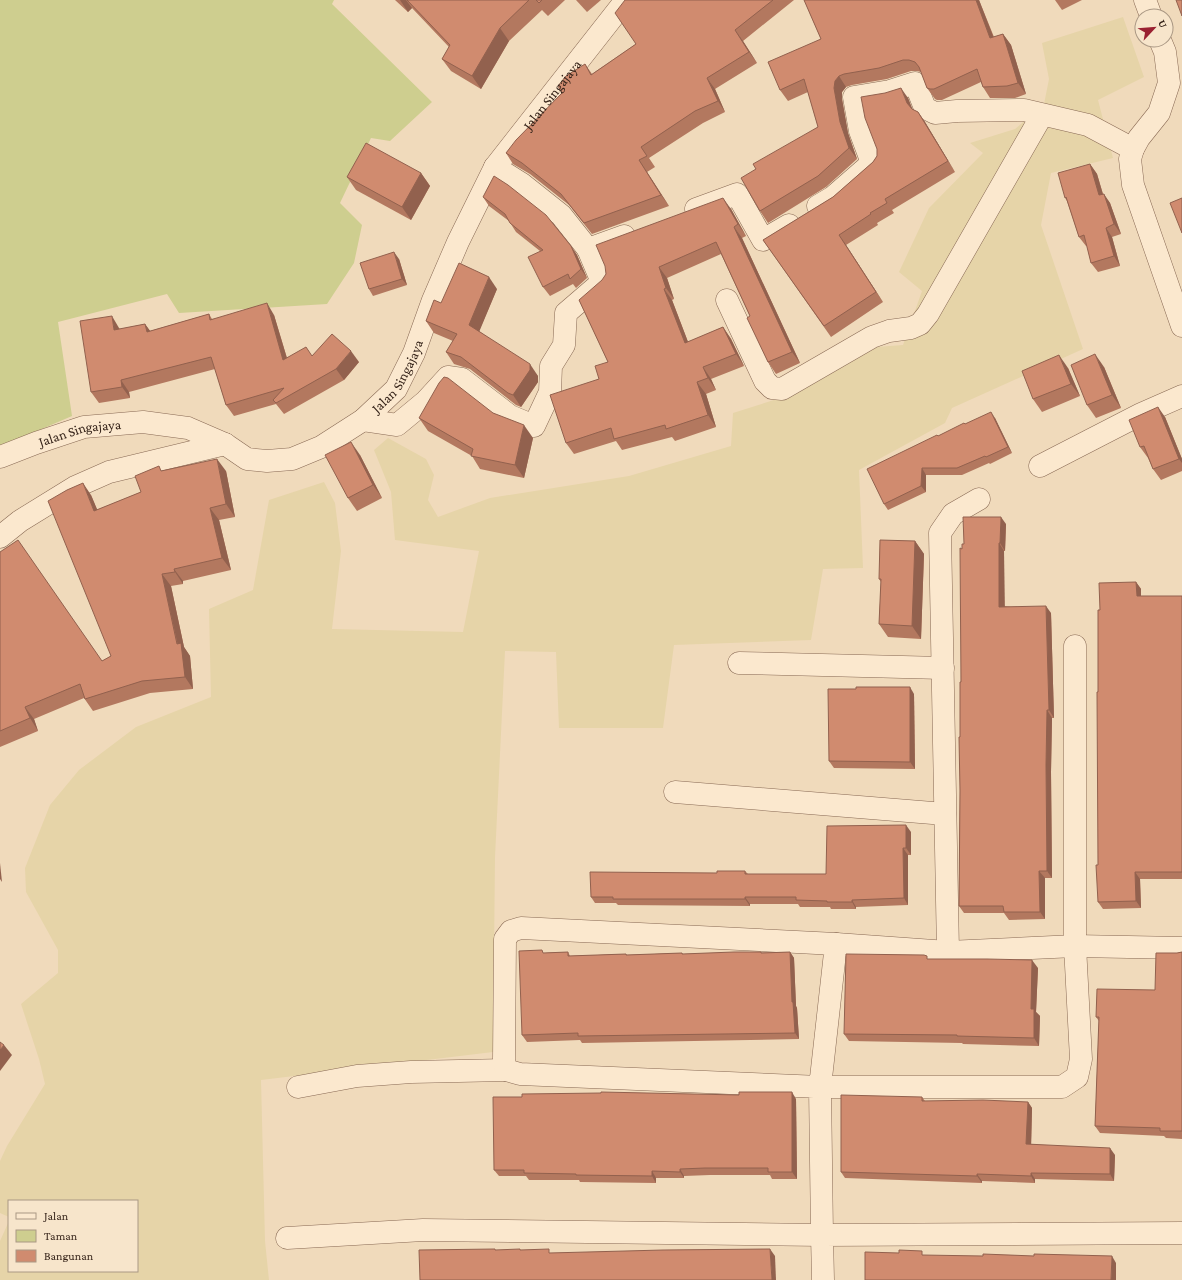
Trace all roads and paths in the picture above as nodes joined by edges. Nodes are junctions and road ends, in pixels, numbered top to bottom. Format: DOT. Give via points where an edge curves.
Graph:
graph roads {
  1 [pos="626,0"];
  2 [pos="1163,48"];
  3 [pos="1042,114"];
  4 [pos="1133,149"];
  5 [pos="495,167"];
  6 [pos="675,216"];
  7 [pos="643,229"];
  8 [pos="588,249"];
  9 [pos="727,300"];
  10 [pos="1182,326"];
  11 [pos="1182,396"];
  12 [pos="363,420"];
  13 [pos="225,444"];
  14 [pos="0,458"];
  15 [pos="1040,466"];
  16 [pos="979,499"];
  17 [pos="0,537"];
  18 [pos="1075,646"];
  19 [pos="739,663"];
  20 [pos="943,668"];
  21 [pos="675,792"];
  22 [pos="945,814"];
  23 [pos="836,944"];
  24 [pos="1075,946"];
  25 [pos="1182,948"];
  26 [pos="948,952"];
  27 [pos="506,1070"];
  28 [pos="298,1087"];
  29 [pos="820,1087"];
  30 [pos="1182,1233"];
  31 [pos="822,1235"];
  32 [pos="287,1238"];
  33 [pos="823,1280"];
  1 -- 5 [label="street, Jalan Singajaya"];
  2 -- 4 [label="street" via="1169,83 1159,113"];
  3 -- 4 [label="street" via="1088,125"];
  3 -- 6 [label="street" via="1024,110 935,113 925,108 915,83 890,91 854,97 860,131 872,163 833,197 763,240 737,194"];
  3 -- 9 [label="street" via="920,324 872,337 782,389 772,388 765,381"];
  4 -- 10 [label="street" via="1130,160 1133,185"];
  5 -- 8 [label="street" via="522,184 561,215"];
  5 -- 12 [label="street, Jalan Singajaya" via="458,242 414,353 396,389"];
  7 -- 8 [label="street"];
  8 -- 12 [label="street" via="602,282 566,313 564,345 551,366 550,392 534,426 510,416 462,379 448,377 426,401 397,425"];
  11 -- 15 [label="street"];
  12 -- 13 [label="street, Jalan Singajaya" via="321,448 292,459 247,459"];
  13 -- 14 [label="street, Jalan Singajaya" via="188,428 143,422 84,427"];
  13 -- 17 [label="street" via="109,472 75,487 20,521"];
  16 -- 20 [label="street" via="953,514 940,533"];
  18 -- 24 [label="street"];
  19 -- 20 [label="street"];
  20 -- 22 [label="street"];
  21 -- 22 [label="street"];
  22 -- 26 [label="street"];
  23 -- 26 [label="street"];
  23 -- 27 [label="street" via="522,928 511,931 505,939"];
  23 -- 29 [label="street"];
  24 -- 25 [label="street"];
  24 -- 26 [label="street"];
  24 -- 29 [label="street" via="1080,1059 1077,1077 1062,1087"];
  27 -- 28 [label="street" via="357,1076"];
  27 -- 29 [label="street" via="520,1074"];
  29 -- 31 [label="street"];
  30 -- 31 [label="street"];
  31 -- 32 [label="street" via="423,1230"];
  31 -- 33 [label="street"];
}
